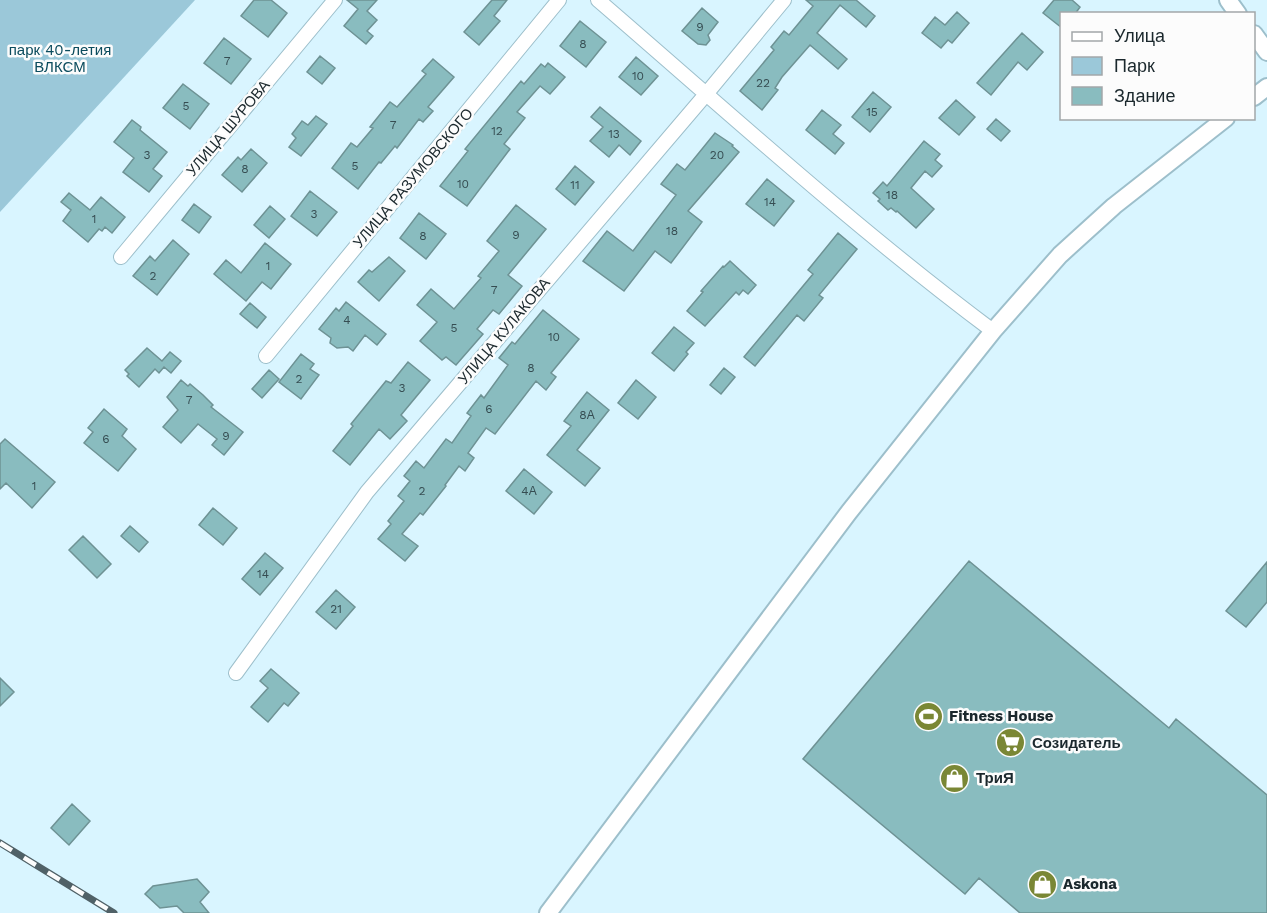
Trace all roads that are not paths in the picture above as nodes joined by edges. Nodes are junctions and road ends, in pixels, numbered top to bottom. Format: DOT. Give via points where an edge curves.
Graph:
graph roads {
  1 [pos="335,0"];
  2 [pos="559,0"];
  3 [pos="598,0"];
  4 [pos="783,0"];
  5 [pos="1255,35"];
  6 [pos="1267,52"];
  7 [pos="1267,87"];
  8 [pos="707,93"];
  9 [pos="1255,96"];
  10 [pos="1223,120"];
  11 [pos="121,257"];
  12 [pos="993,330"];
  13 [pos="266,356"];
  14 [pos="236,673"];
  15 [pos="548,913"];
  1 -- 11 [label="street, УЛИЦА ШУРОВА"];
  2 -- 13 [label="street, УЛИЦА РАЗУМОВСКОГО"];
  3 -- 8 [label="street"];
  4 -- 8 [label="street, УЛИЦА КУЛАКОВА"];
  5 -- 6 [label="street"];
  7 -- 9 [label="street"];
  8 -- 12 [label="street" via="929,283"];
  8 -- 14 [label="street, УЛИЦА КУЛАКОВА" via="367,492"];
  10 -- 12 [label="street" via="1114,206 1060,255"];
  12 -- 15 [label="street" via="849,512"];
}
